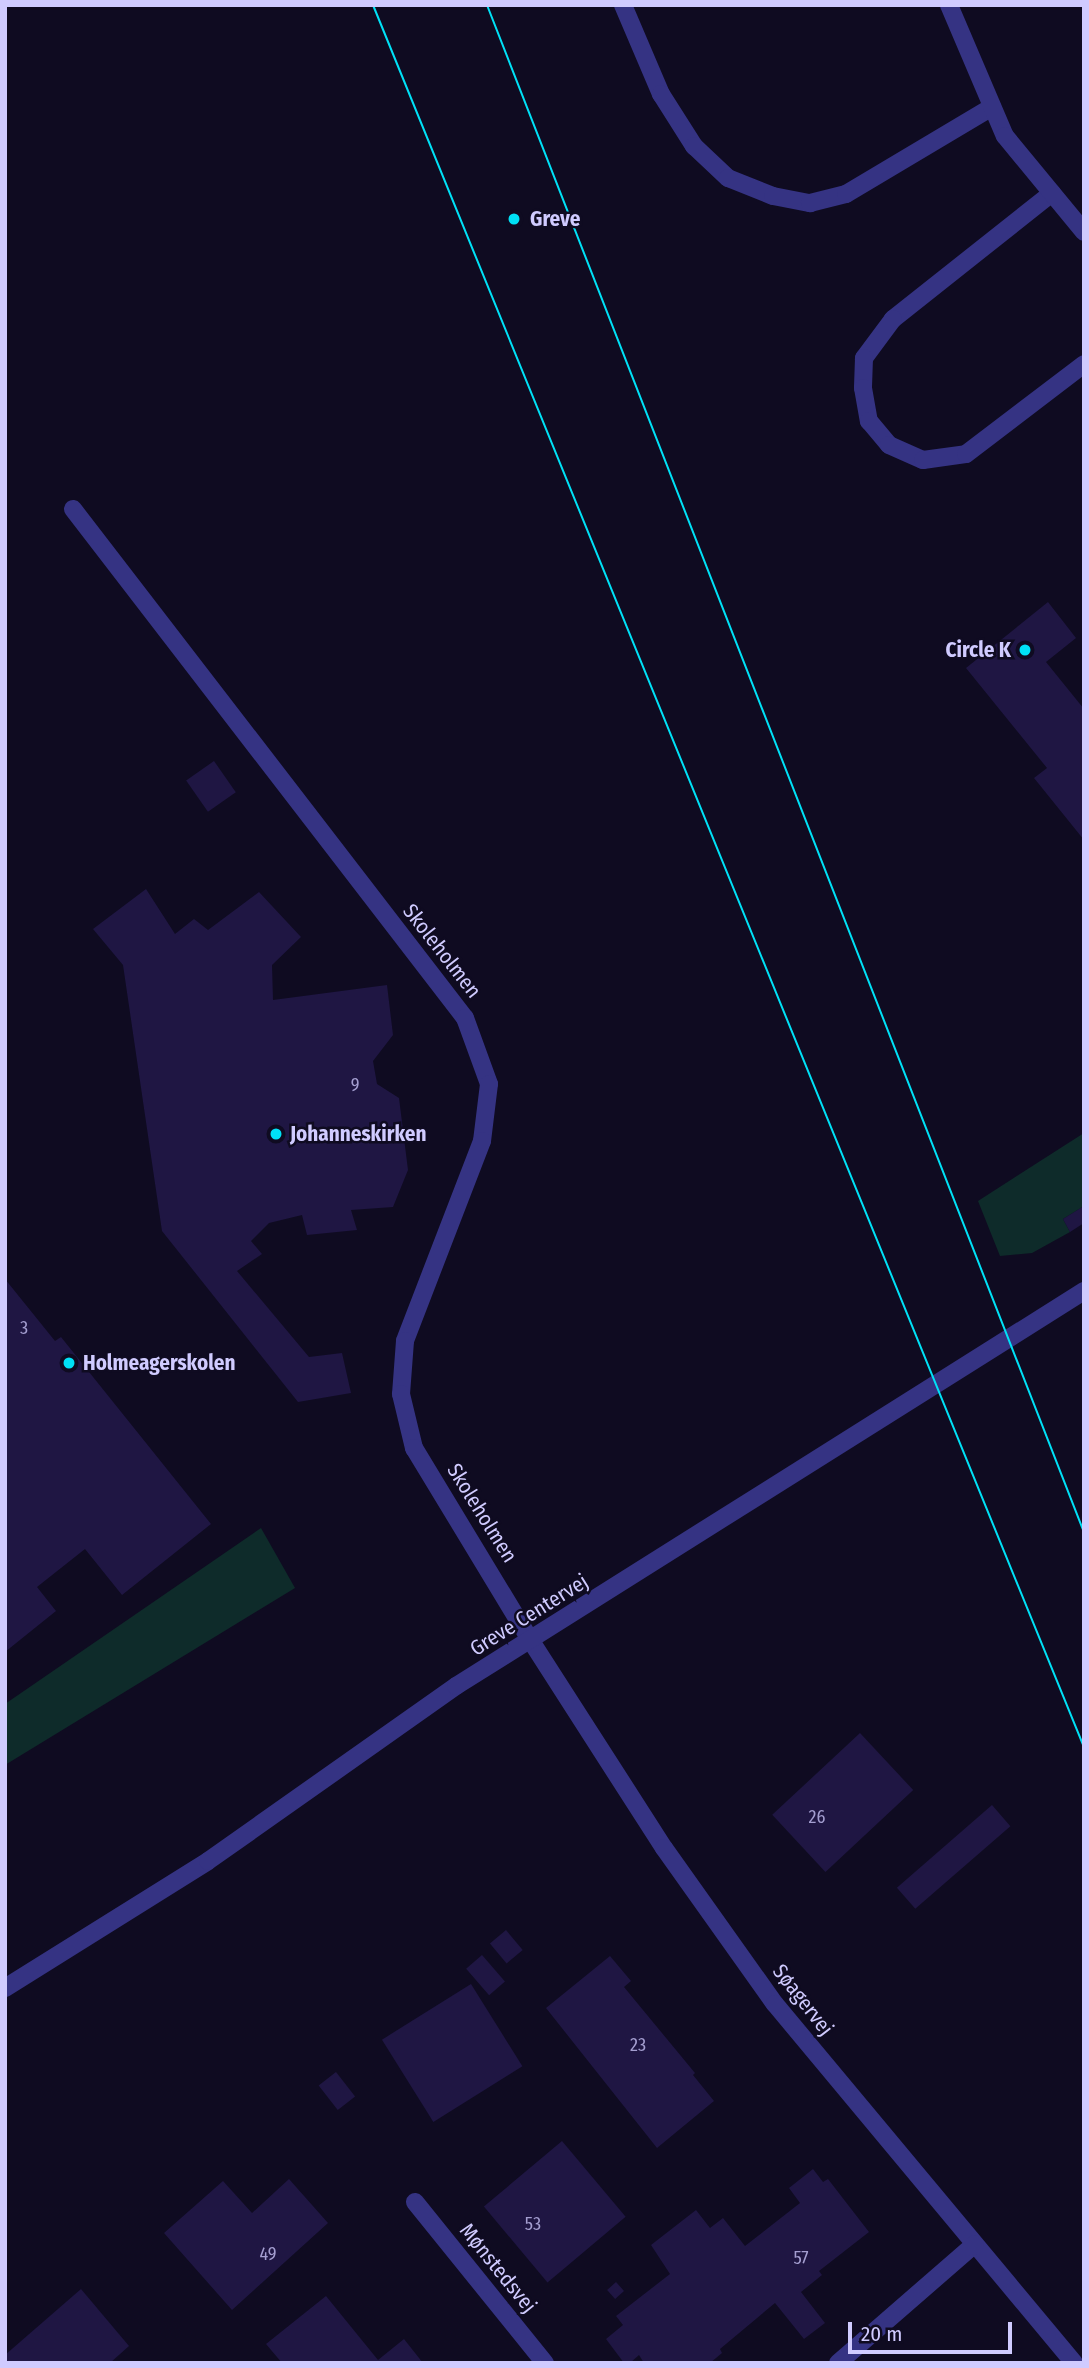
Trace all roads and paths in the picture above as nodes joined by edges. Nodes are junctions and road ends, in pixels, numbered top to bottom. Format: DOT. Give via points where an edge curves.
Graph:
graph roads {
  1 [pos="623,5"];
  2 [pos="949,5"];
  3 [pos="992,107"];
  4 [pos="1052,192"];
  5 [pos="1084,232"];
  6 [pos="1084,364"];
  7 [pos="73,509"];
  8 [pos="1084,1291"];
  9 [pos="531,1641"];
  10 [pos="5,1987"];
  11 [pos="415,2202"];
  12 [pos="975,2244"];
  13 [pos="545,2363"];
  14 [pos="838,2363"];
  15 [pos="1074,2363"];
  1 -- 3 [label="street" via="662,94 694,146 728,178 773,196 810,203 846,194"];
  2 -- 3 [label="street"];
  3 -- 4 [label="street" via="1005,136"];
  4 -- 5 [label="street"];
  4 -- 6 [label="street" via="893,319 864,358 869,421 889,445 923,460 966,454"];
  7 -- 9 [label="street, Skoleholmen" via="465,1018 489,1084 482,1141 405,1341 401,1394 414,1448"];
  8 -- 9 [label="street, Greve Centervej"];
  9 -- 10 [label="street, Greve Centervej" via="456,1686 208,1861"];
  9 -- 12 [label="street, Søagervej" via="664,1848 775,2004"];
  11 -- 13 [label="street, Mønstedsvej"];
  12 -- 14 [label="street"];
  12 -- 15 [label="street, Søagervej"];
}
